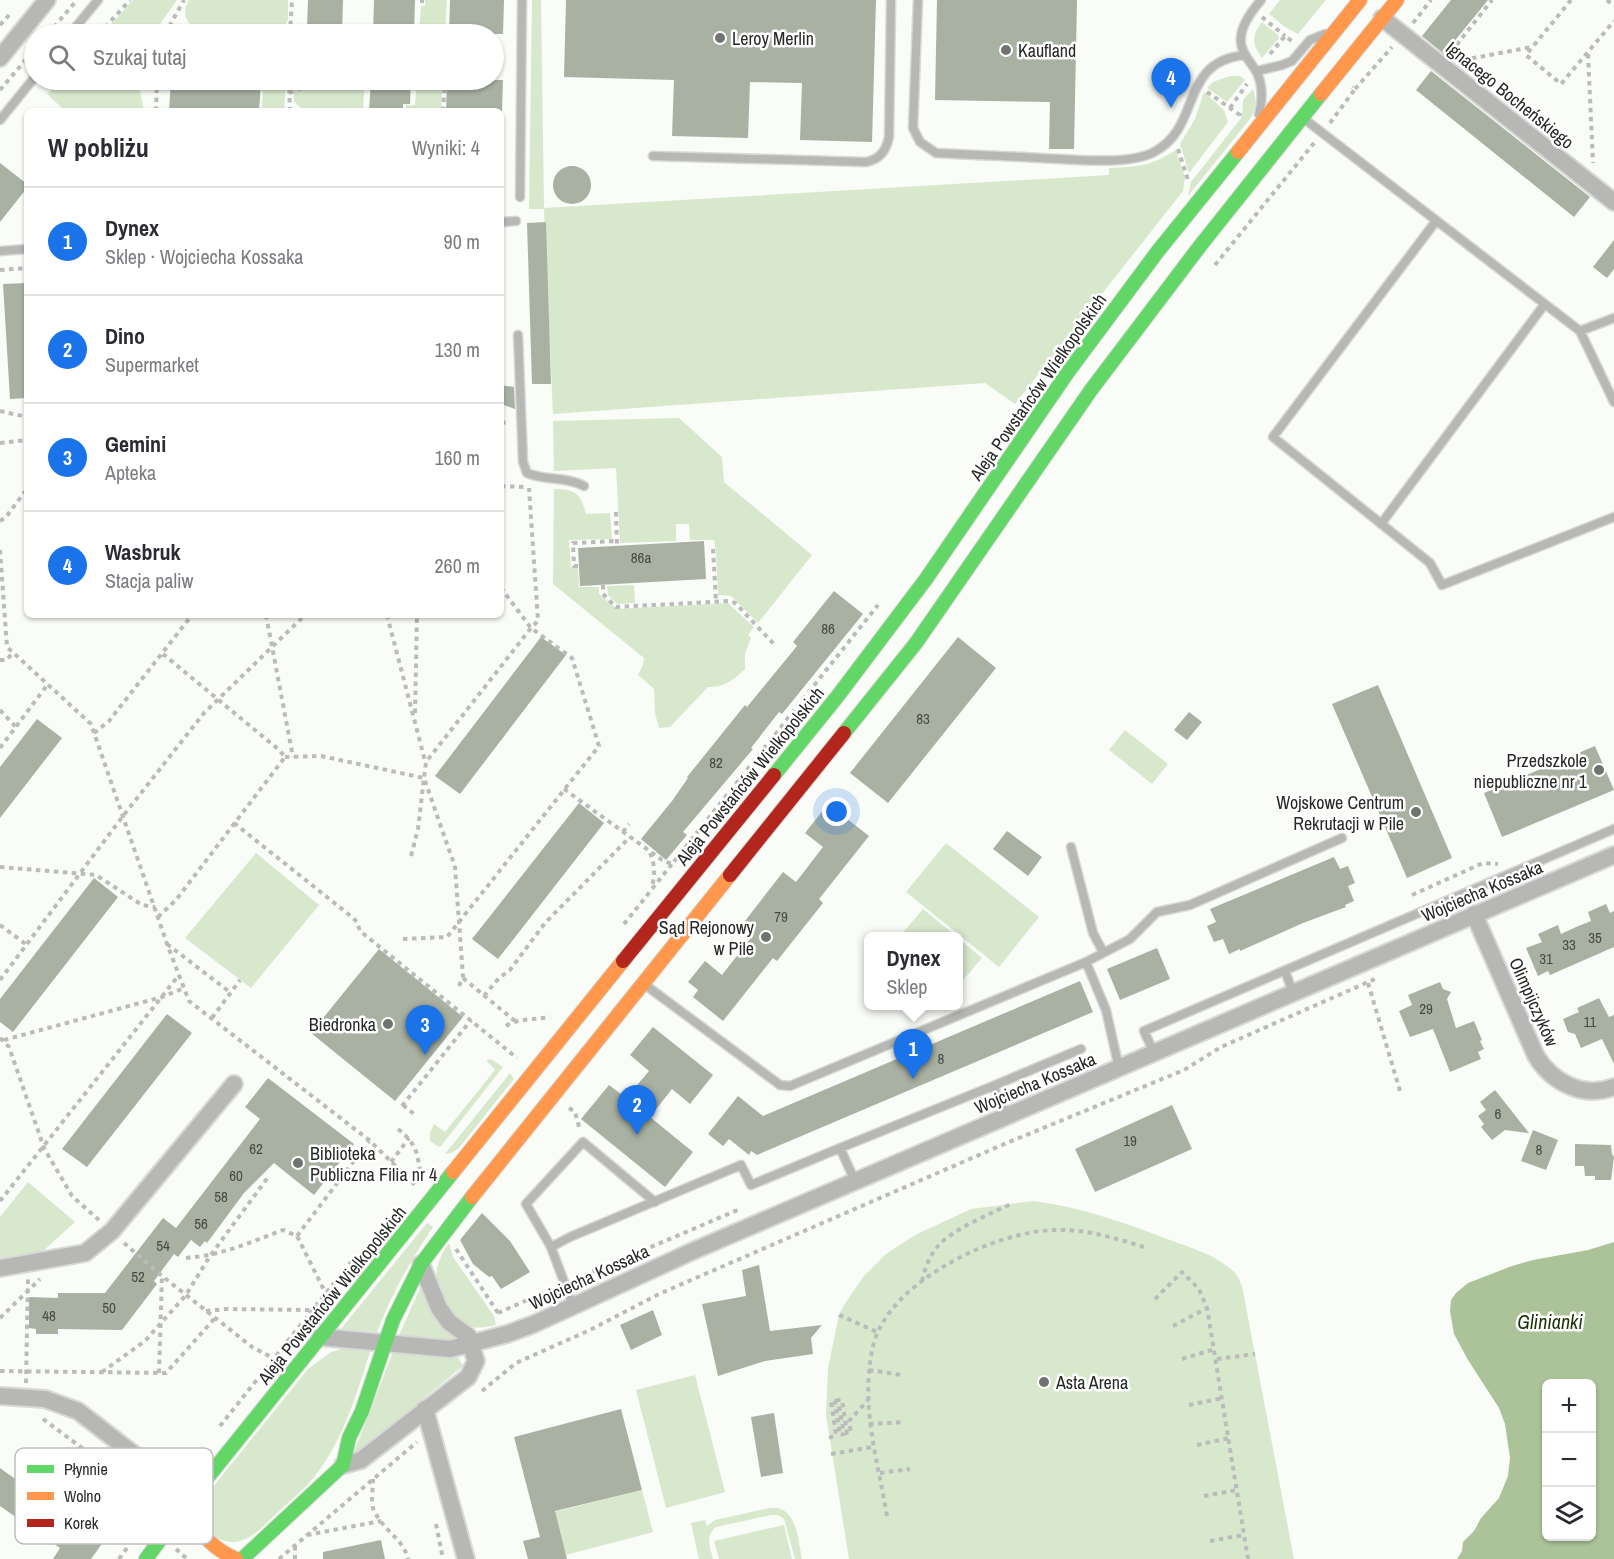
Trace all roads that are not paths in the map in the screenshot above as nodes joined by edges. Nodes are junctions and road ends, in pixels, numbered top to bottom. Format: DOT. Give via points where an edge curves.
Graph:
graph roads {
  1 [pos="47,0"];
  2 [pos="98,0"];
  3 [pos="522,0"];
  4 [pos="891,0"];
  5 [pos="918,0"];
  6 [pos="1261,0"];
  7 [pos="1360,0"];
  8 [pos="1397,0"];
  9 [pos="1382,18"];
  10 [pos="28,24"];
  11 [pos="78,24"];
  12 [pos="24,28"];
  13 [pos="1336,30"];
  14 [pos="1245,54"];
  15 [pos="0,58"];
  16 [pos="1257,71"];
  17 [pos="24,90"];
  18 [pos="1303,117"];
  19 [pos="0,120"];
  20 [pos="1255,130"];
  21 [pos="653,156"];
  22 [pos="520,197"];
  23 [pos="1614,202"];
  24 [pos="516,221"];
  25 [pos="1436,221"];
  26 [pos="504,222"];
  27 [pos="24,249"];
  28 [pos="0,251"];
  29 [pos="1544,305"];
  30 [pos="1614,318"];
  31 [pos="1580,331"];
  32 [pos="518,335"];
  33 [pos="1614,402"];
  34 [pos="584,486"];
  35 [pos="1614,517"];
  36 [pos="1381,524"];
  37 [pos="1614,829"];
  38 [pos="1342,838"];
  39 [pos="1071,847"];
  40 [pos="1614,855"];
  41 [pos="1474,914"];
  42 [pos="1103,952"];
  43 [pos="1086,962"];
  44 [pos="1285,971"];
  45 [pos="644,984"];
  46 [pos="1293,993"];
  47 [pos="1081,1049"];
  48 [pos="1154,1053"];
  49 [pos="1119,1068"];
  50 [pos="234,1084"];
  51 [pos="993,1086"];
  52 [pos="1614,1087"];
  53 [pos="1007,1116"];
  54 [pos="840,1148"];
  55 [pos="855,1181"];
  56 [pos="655,1202"];
  57 [pos="551,1247"];
  58 [pos="421,1264"];
  59 [pos="0,1268"];
  60 [pos="573,1306"];
  61 [pos="320,1337"];
  62 [pos="385,1343"];
  63 [pos="471,1344"];
  64 [pos="0,1396"];
  65 [pos="425,1408"];
  66 [pos="126,1448"];
  67 [pos="343,1466"];
  68 [pos="213,1471"];
  69 [pos="157,1544"];
  70 [pos="209,1544"];
  71 [pos="146,1559"];
  72 [pos="236,1559"];
  73 [pos="242,1559"];
  74 [pos="466,1559"];
  1 -- 10 [label="street"];
  2 -- 11 [label="lane"];
  3 -- 22 [label="lane"];
  4 -- 21 [label="lane" via="889,137 886,149 877,159 866,162"];
  5 -- 14 [label="lane" via="913,128 920,142 936,153 1141,158 1173,136 1206,72 1224,58"];
  6 -- 14 [label="lane" via="1242,32"];
  7 -- 13 [label="main road, Aleja Powstańców Wielkopolskich"];
  8 -- 9 [label="main road"];
  9 -- 18 [label="main road"];
  9 -- 23 [label="street, Ignacego Bocheńskiego"];
  12 -- 15 [label="street"];
  13 -- 16 [label="lane" via="1310,40 1292,61"];
  13 -- 20 [label="main road, Aleja Powstańców Wielkopolskich"];
  14 -- 16 [label="lane"];
  16 -- 20 [label="lane" via="1262,93"];
  17 -- 19 [label="lane"];
  18 -- 25 [label="lane"];
  18 -- 45 [label="main road" via="1091,390 916,643"];
  20 -- 61 [label="main road, Aleja Powstańców Wielkopolskich" via="1068,372 926,579 837,697"];
  24 -- 26 [label="lane"];
  25 -- 29 [label="lane"];
  25 -- 36 [label="lane" via="1274,437"];
  27 -- 28 [label="lane"];
  29 -- 31 [label="lane"];
  29 -- 36 [label="lane"];
  30 -- 31 [label="lane"];
  31 -- 33 [label="lane"];
  32 -- 34 [label="lane" via="523,462 527,473 538,478 574,480"];
  35 -- 36 [label="lane" via="1442,585 1430,563"];
  37 -- 44 [label="lane"];
  38 -- 42 [label="lane" via="1190,905 1157,912 1130,939"];
  39 -- 42 [label="lane" via="1093,933"];
  40 -- 41 [label="street, Wojciecha Kossaka"];
  41 -- 46 [label="street, Wojciecha Kossaka"];
  41 -- 52 [label="street, Olimpijczyków" via="1542,1066 1577,1089"];
  42 -- 43 [label="lane"];
  43 -- 45 [label="lane" via="786,1086"];
  43 -- 49 [label="lane" via="1106,1010"];
  44 -- 46 [label="lane"];
  44 -- 48 [label="lane" via="1144,1031"];
  45 -- 58 [label="main road"];
  46 -- 48 [label="street, Wojciecha Kossaka"];
  47 -- 51 [label="lane"];
  48 -- 49 [label="street, Wojciecha Kossaka"];
  49 -- 53 [label="street, Wojciecha Kossaka"];
  50 -- 59 [label="street" via="112,1231 85,1253"];
  51 -- 53 [label="lane"];
  51 -- 54 [label="lane"];
  53 -- 55 [label="street, Wojciecha Kossaka"];
  54 -- 55 [label="lane"];
  54 -- 56 [label="lane" via="752,1185 741,1165"];
  55 -- 60 [label="street, Wojciecha Kossaka"];
  56 -- 57 [label="lane"];
  56 -- 57 [label="lane" via="583,1142 526,1204"];
  57 -- 60 [label="lane"];
  58 -- 62 [label="main road"];
  58 -- 63 [label="street" via="443,1315 468,1336"];
  60 -- 63 [label="street, Wojciecha Kossaka" via="534,1324"];
  61 -- 62 [label="street, Wojciecha Kossaka"];
  61 -- 68 [label="main road, Aleja Powstańców Wielkopolskich"];
  62 -- 63 [label="street, Wojciecha Kossaka" via="450,1349"];
  62 -- 67 [label="main road" via="349,1438"];
  63 -- 65 [label="street" via="476,1361 468,1377"];
  64 -- 66 [label="street" via="45,1399 78,1411"];
  65 -- 67 [label="street" via="361,1460"];
  65 -- 74 [label="street"];
  67 -- 73 [label="main road"];
  69 -- 71 [label="main road, Aleja Powstańców Wielkopolskich"];
  70 -- 72 [label="main road"];
}
